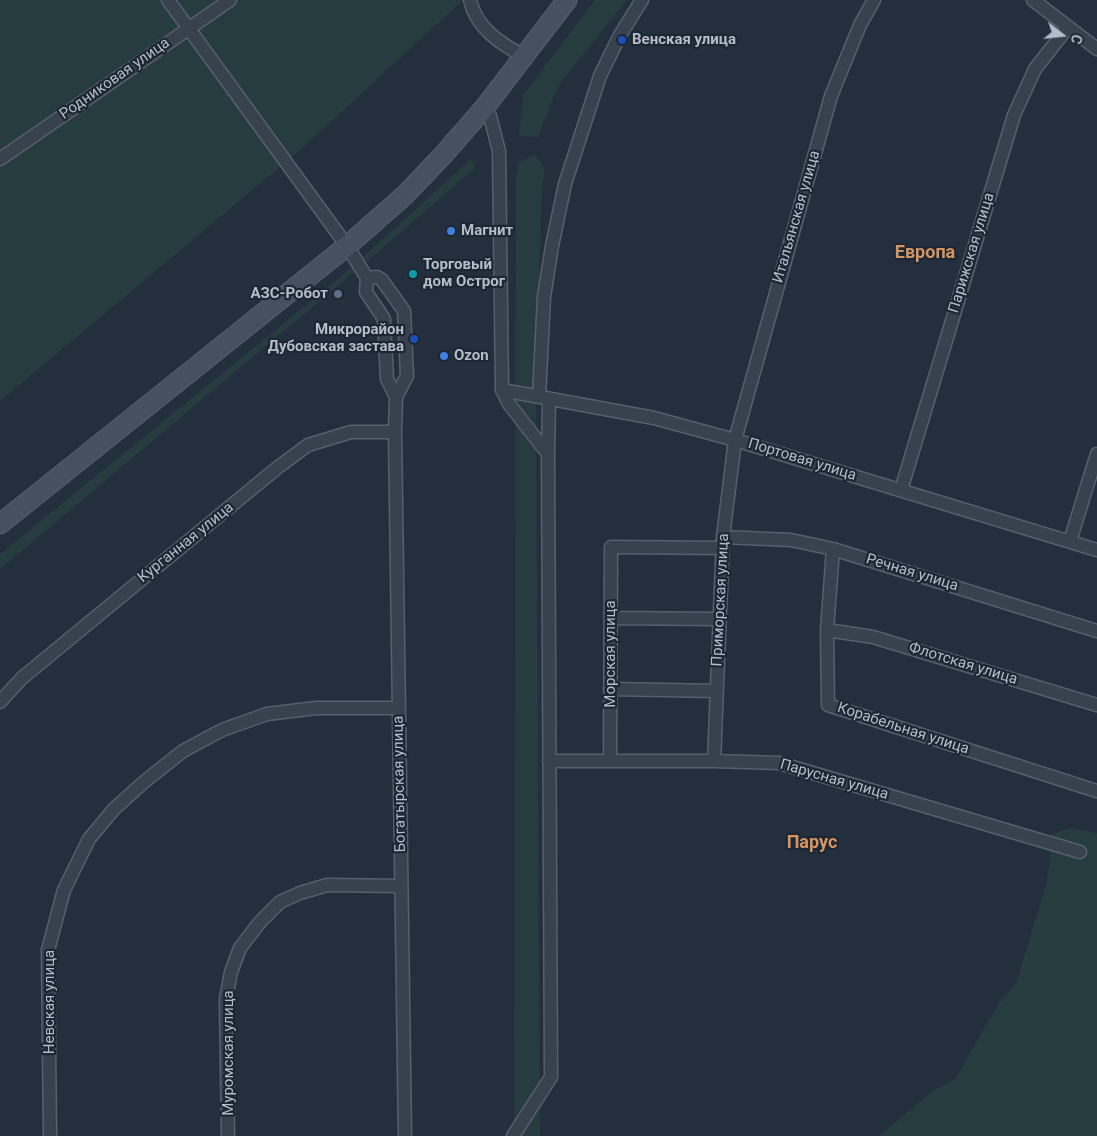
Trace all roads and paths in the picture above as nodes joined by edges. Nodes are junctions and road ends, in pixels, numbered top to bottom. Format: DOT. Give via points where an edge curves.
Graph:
graph roads {
  1 [pos="168,0"];
  2 [pos="230,0"];
  3 [pos="470,0"];
  4 [pos="567,0"];
  5 [pos="642,0"];
  6 [pos="874,0"];
  7 [pos="1033,0"];
  8 [pos="1068,27"];
  9 [pos="189,28"];
  10 [pos="1097,49"];
  11 [pos="523,56"];
  12 [pos="485,107"];
  13 [pos="0,159"];
  14 [pos="347,246"];
  15 [pos="367,278"];
  16 [pos="502,390"];
  17 [pos="396,397"];
  18 [pos="544,398"];
  19 [pos="395,432"];
  20 [pos="735,440"];
  21 [pos="548,454"];
  22 [pos="1097,454"];
  23 [pos="901,490"];
  24 [pos="0,524"];
  25 [pos="1070,542"];
  26 [pos="722,543"];
  27 [pos="611,547"];
  28 [pos="833,549"];
  29 [pos="1097,550"];
  30 [pos="611,618"];
  31 [pos="719,619"];
  32 [pos="827,630"];
  33 [pos="1097,630"];
  34 [pos="610,689"];
  35 [pos="717,691"];
  36 [pos="0,702"];
  37 [pos="1097,705"];
  38 [pos="399,708"];
  39 [pos="610,760"];
  40 [pos="549,761"];
  41 [pos="714,761"];
  42 [pos="1097,791"];
  43 [pos="1080,852"];
  44 [pos="401,886"];
  45 [pos="50,1136"];
  46 [pos="228,1136"];
  47 [pos="405,1136"];
  48 [pos="513,1136"];
  1 -- 9 [label="street"];
  2 -- 9 [label="street, Родниковая улица"];
  3 -- 11 [label="street" via="484,28 497,41"];
  4 -- 11 [label="street"];
  5 -- 18 [label="street" via="600,76 565,184 544,297"];
  6 -- 20 [label="street, Итальянская улица" via="860,25 831,96"];
  7 -- 8 [label="street"];
  8 -- 10 [label="street"];
  8 -- 23 [label="street, Парижская улица" via="1035,69 1014,115"];
  9 -- 13 [label="street, Родниковая улица"];
  9 -- 14 [label="street"];
  11 -- 12 [label="street"];
  12 -- 14 [label="street" via="405,195"];
  12 -- 16 [label="street" via="498,151"];
  14 -- 15 [label="street"];
  14 -- 24 [label="street"];
  15 -- 17 [label="street" via="366,292 384,319 387,379"];
  15 -- 17 [label="street" via="382,280 404,311 407,376"];
  16 -- 18 [label="street, Портовая улица"];
  16 -- 21 [label="street"];
  17 -- 19 [label="street, Богатырская улица"];
  18 -- 20 [label="street, Портовая улица" via="654,418"];
  18 -- 21 [label="street"];
  19 -- 36 [label="street, Курганная улица" via="351,432 308,445 43,660"];
  19 -- 38 [label="street, Богатырская улица"];
  20 -- 23 [label="street, Портовая улица"];
  20 -- 26 [label="street, Приморская улица"];
  21 -- 40 [label="street"];
  22 -- 25 [label="street"];
  23 -- 25 [label="street, Портовая улица"];
  25 -- 29 [label="street, Портовая улица"];
  26 -- 27 [label="street, Речная улица"];
  26 -- 28 [label="street, Речная улица" via="791,540"];
  26 -- 31 [label="street, Приморская улица"];
  27 -- 30 [label="street, Морская улица"];
  28 -- 32 [label="street, Корабельная улица"];
  28 -- 33 [label="street, Речная улица"];
  30 -- 31 [label="street"];
  30 -- 34 [label="street, Морская улица"];
  31 -- 35 [label="street, Приморская улица"];
  32 -- 37 [label="street, Флотская улица" via="873,637"];
  32 -- 42 [label="street, Корабельная улица" via="828,704"];
  34 -- 35 [label="street"];
  34 -- 39 [label="street, Морская улица"];
  35 -- 41 [label="street, Приморская улица"];
  38 -- 44 [label="street, Богатырская улица"];
  38 -- 45 [label="street, Невская улица" via="316,708 267,714 222,730 183,751 144,782 89,839 64,890 48,950"];
  39 -- 40 [label="street, Парусная улица"];
  39 -- 41 [label="street, Парусная улица"];
  40 -- 48 [label="street" via="551,1077"];
  41 -- 43 [label="street, Парусная улица" via="779,763"];
  44 -- 46 [label="street, Муромская улица" via="327,885 300,893 280,902 240,948 226,999"];
  44 -- 47 [label="street, Богатырская улица"];
}
